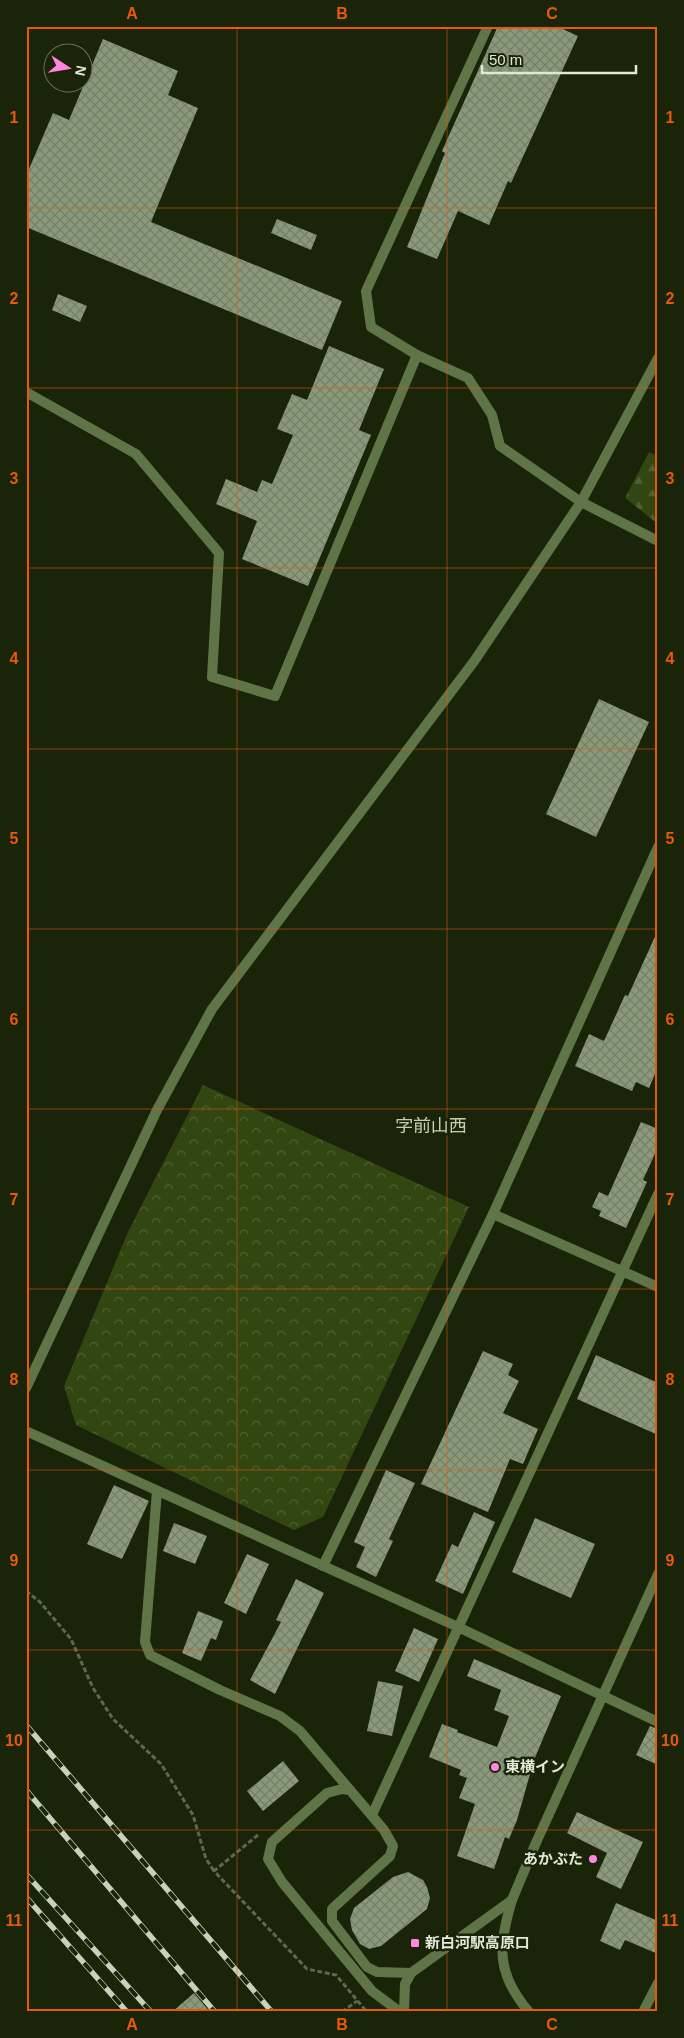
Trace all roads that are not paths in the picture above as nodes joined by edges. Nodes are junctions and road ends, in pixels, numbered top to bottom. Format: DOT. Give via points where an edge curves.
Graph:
graph roads {
  1 [pos="488,26"];
  2 [pos="417,355"];
  3 [pos="658,358"];
  4 [pos="26,392"];
  5 [pos="581,502"];
  6 [pos="658,540"];
  7 [pos="658,847"];
  8 [pos="658,1194"];
  9 [pos="493,1214"];
  10 [pos="623,1271"];
  11 [pos="658,1287"];
  12 [pos="26,1388"];
  13 [pos="26,1431"];
  14 [pos="157,1491"];
  15 [pos="322,1566"];
  16 [pos="658,1574"];
  17 [pos="458,1627"];
  18 [pos="604,1695"];
  19 [pos="658,1722"];
  20 [pos="350,1790"];
  21 [pos="372,1815"];
  22 [pos="512,1900"];
  23 [pos="411,1973"];
  24 [pos="658,1983"];
  25 [pos="400,2012"];
  26 [pos="404,2012"];
  27 [pos="529,2012"];
  28 [pos="643,2012"];
  1 -- 2 [label="street" via="366,291 371,327"];
  2 -- 4 [label="street" via="275,696 212,677 219,553 136,454"];
  2 -- 5 [label="street" via="468,378 492,415 500,446"];
  3 -- 5 [label="street"];
  5 -- 6 [label="street"];
  5 -- 12 [label="street" via="475,660 212,1009 157,1110"];
  7 -- 9 [label="street"];
  8 -- 10 [label="street"];
  9 -- 10 [label="street"];
  9 -- 15 [label="street"];
  10 -- 11 [label="street"];
  10 -- 17 [label="street"];
  13 -- 14 [label="street"];
  14 -- 15 [label="street"];
  14 -- 20 [label="street" via="145,1642 150,1656 280,1716 300,1730"];
  15 -- 17 [label="street"];
  16 -- 18 [label="street"];
  17 -- 18 [label="street"];
  17 -- 21 [label="street"];
  18 -- 19 [label="street"];
  18 -- 22 [label="street"];
  20 -- 21 [label="street"];
  20 -- 25 [label="street" via="327,1793 272,1842 268,1859 282,1882 372,1991"];
  21 -- 23 [label="street" via="390,1839 390,1856 339,1901 331,1916 368,1967 377,1972"];
  22 -- 23 [label="street"];
  22 -- 27 [label="street" via="501,1948 509,1984"];
  23 -- 26 [label="street" via="405,1984"];
  24 -- 28 [label="street"];
}
